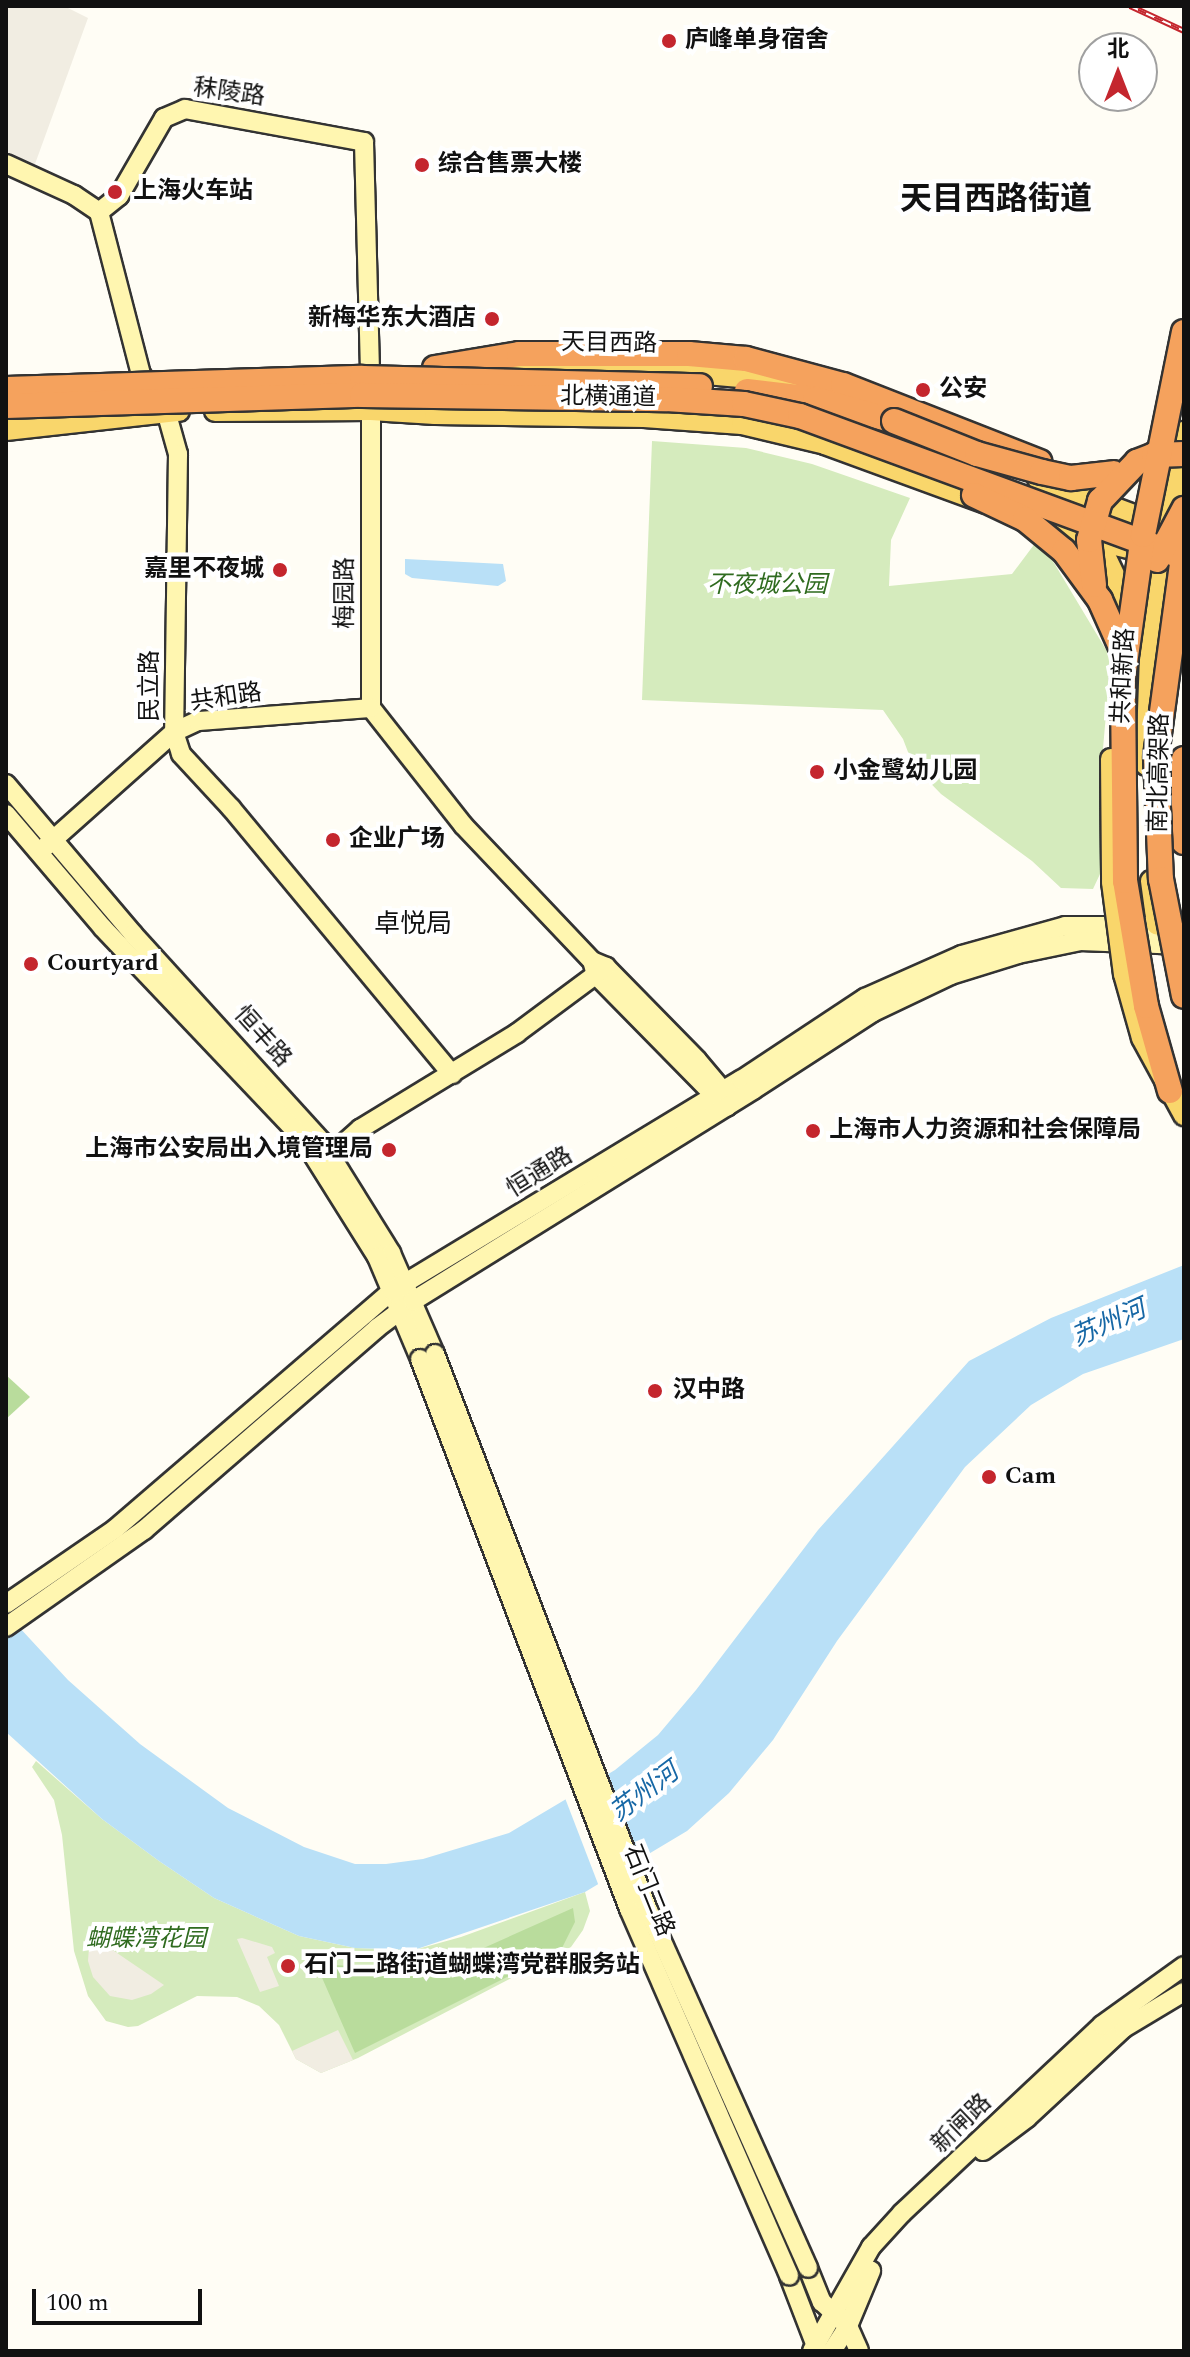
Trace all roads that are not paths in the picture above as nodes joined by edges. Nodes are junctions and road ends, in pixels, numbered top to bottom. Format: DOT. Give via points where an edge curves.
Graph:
graph roads {
  1 [pos="364,142"];
  2 [pos="6,164"];
  3 [pos="99,212"];
  4 [pos="1184,332"];
  5 [pos="370,367"];
  6 [pos="435,368"];
  7 [pos="141,374"];
  8 [pos="6,389"];
  9 [pos="747,391"];
  10 [pos="1184,394"];
  11 [pos="230,398"];
  12 [pos="607,398"];
  13 [pos="6,406"];
  14 [pos="371,410"];
  15 [pos="166,411"];
  16 [pos="6,418"];
  17 [pos="6,430"];
  18 [pos="1184,432"];
  19 [pos="1184,454"];
  20 [pos="1137,462"];
  21 [pos="1114,473"];
  22 [pos="1184,509"];
  23 [pos="1178,534"];
  24 [pos="1098,541"];
  25 [pos="1176,554"];
  26 [pos="1184,564"];
  27 [pos="1100,600"];
  28 [pos="1133,610"];
  29 [pos="1184,655"];
  30 [pos="371,708"];
  31 [pos="174,732"];
  32 [pos="1184,759"];
  33 [pos="6,784"];
  34 [pos="6,814"];
  35 [pos="1184,842"];
  36 [pos="45,847"];
  37 [pos="1184,926"];
  38 [pos="1158,934"];
  39 [pos="1184,945"];
  40 [pos="598,968"];
  41 [pos="1184,996"];
  42 [pos="452,1074"];
  43 [pos="1177,1086"];
  44 [pos="721,1098"];
  45 [pos="1184,1115"];
  46 [pos="326,1159"];
  47 [pos="399,1286"];
  48 [pos="407,1305"];
  49 [pos="428,1356"];
  50 [pos="10,1602"];
  51 [pos="19,1619"];
  52 [pos="1184,1966"];
  53 [pos="1184,1992"];
  54 [pos="830,2342"];
  55 [pos="859,2351"];
  1 -- 3 [label="main road, 秣陵路" via="185,109 164,118 119,196"];
  1 -- 5 [label="main road, 梅园路"];
  2 -- 3 [label="main road"];
  3 -- 7 [label="main road, 民立路"];
  4 -- 28 [label="highway, bridge" via="1165,413"];
  5 -- 6 [label="main road, 天目西路"];
  5 -- 7 [label="main road, 天目西路"];
  5 -- 14 [label="main road, 梅园路"];
  6 -- 21 [label="highway, bridge" via="519,354 746,359 843,385 1071,473"];
  6 -- 23 [label="main road, 天目西路" via="626,370 762,379 858,404"];
  7 -- 8 [label="main road, 天目西路"];
  7 -- 15 [label="main road, 民立路"];
  8 -- 9 [label="highway, 北横通道, bridge" via="362,378 667,382"];
  9 -- 21 [label="highway, bridge" via="845,405 1042,472 1071,478"];
  9 -- 23 [label="highway, 北横通道, bridge" via="848,417"];
  10 -- 20 [label="highway, bridge" via="1167,428"];
  11 -- 12 [label="highway, 北横通道, bridge"];
  11 -- 13 [label="highway, 北横通道, bridge"];
  11 -- 16 [label="highway, bridge"];
  12 -- 25 [label="highway, 北横通道, bridge" via="744,404 800,416"];
  12 -- 27 [label="highway, bridge" via="789,424 889,460 1025,519 1064,551"];
  14 -- 15 [label="main road"];
  14 -- 24 [label="main road" via="742,424 825,444"];
  14 -- 30 [label="main road, 梅园路"];
  15 -- 16 [label="main road" via="136,404"];
  15 -- 17 [label="main road"];
  15 -- 31 [label="main road, 民立路" via="178,454"];
  18 -- 23 [label="main road, 共和新路"];
  19 -- 20 [label="highway, bridge" via="1154,455"];
  20 -- 21 [label="highway, bridge"];
  20 -- 27 [label="highway, bridge" via="1100,501 1093,521 1089,560"];
  22 -- 28 [label="highway, bridge"];
  23 -- 25 [label="main road, 共和新路"];
  24 -- 25 [label="main road"];
  24 -- 28 [label="main road"];
  25 -- 26 [label="main road"];
  25 -- 28 [label="main road"];
  25 -- 38 [label="main road, 共和新路" via="1151,627 1145,757"];
  25 -- 41 [label="highway, 南北高架路, bridge" via="1156,757 1161,879"];
  27 -- 29 [label="highway, bridge" via="1126,628"];
  27 -- 43 [label="highway, bridge" via="1133,685 1139,882"];
  28 -- 43 [label="highway, bridge" via="1123,678 1125,881 1146,1006"];
  28 -- 43 [label="main road, bridge" via="1118,687 1109,815 1120,952 1142,1038"];
  30 -- 31 [label="main road, 共和路" via="198,721"];
  30 -- 40 [label="main road" via="463,825"];
  31 -- 36 [label="main road, 共和路"];
  31 -- 42 [label="main road, 民立路" via="181,754"];
  32 -- 35 [label="highway, 南北高架路"];
  33 -- 36 [label="main road, 恒丰路"];
  34 -- 36 [label="main road, 恒丰路"];
  36 -- 46 [label="main road, 恒丰路"];
  37 -- 38 [label="main road"];
  38 -- 39 [label="main road"];
  38 -- 44 [label="main road, 恒通路" via="1065,926 945,961 865,998"];
  40 -- 42 [label="main road" via="527,1027"];
  40 -- 44 [label="main road"];
  42 -- 46 [label="main road" via="360,1129"];
  43 -- 45 [label="main road, bridge"];
  44 -- 47 [label="main road, 恒通路"];
  44 -- 48 [label="main road, 恒通路"];
  46 -- 47 [label="main road, 恒丰路"];
  47 -- 48 [label="main road, 恒丰路"];
  47 -- 50 [label="main road, 恒通路" via="115,1529"];
  48 -- 49 [label="main road, 恒丰路"];
  48 -- 51 [label="main road, 恒通路" via="144,1530"];
  49 -- 54 [label="main road, 石门二路, bridge" via="648,1910 822,2302"];
  49 -- 54 [label="main road, 石门二路, bridge" via="629,1909 789,2276"];
  52 -- 54 [label="main road, 新闸路" via="1102,2025 902,2213 871,2247 845,2290"];
  53 -- 54 [label="main road, 新闸路" via="1111,2038 911,2218 880,2255"];
  54 -- 55 [label="main road, 石门二路"];
}
